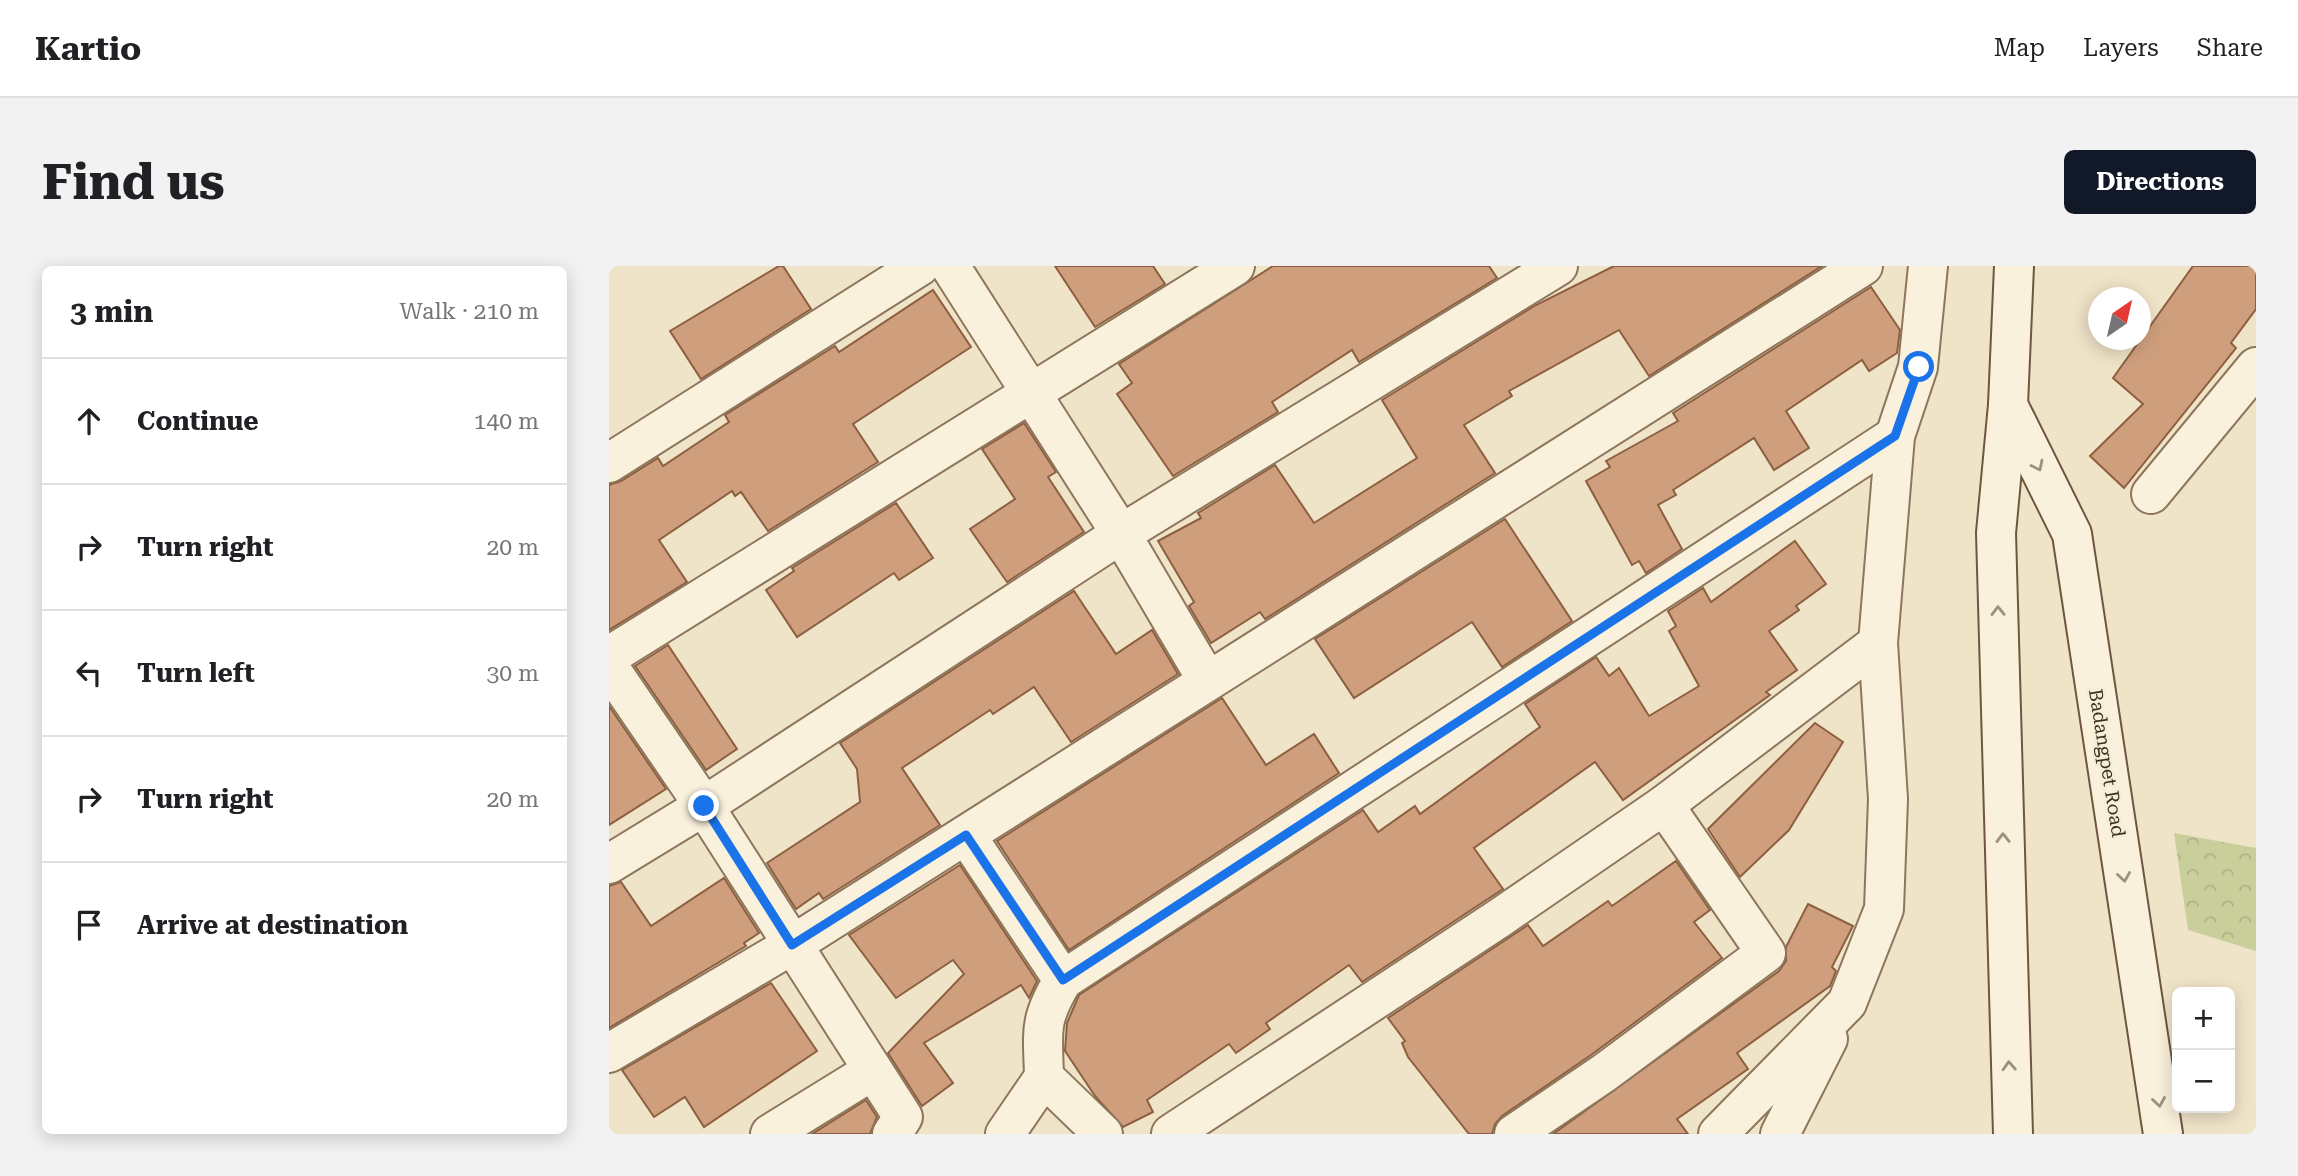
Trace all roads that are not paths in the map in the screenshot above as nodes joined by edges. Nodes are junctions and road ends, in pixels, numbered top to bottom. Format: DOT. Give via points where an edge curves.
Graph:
graph roads {
  1 [pos="920,266"];
  2 [pos="950,266"];
  3 [pos="1235,266"];
  4 [pos="1558,266"];
  5 [pos="1863,266"];
  6 [pos="1928,266"];
  7 [pos="2014,266"];
  8 [pos="2256,368"];
  9 [pos="1028,393"];
  10 [pos="2008,405"];
  11 [pos="1895,436"];
  12 [pos="609,463"];
  13 [pos="2151,494"];
  14 [pos="1121,534"];
  15 [pos="1878,643"];
  16 [pos="609,656"];
  17 [pos="609,667"];
  18 [pos="1207,680"];
  19 [pos="1664,805"];
  20 [pos="704,806"];
  21 [pos="966,835"];
  22 [pos="609,864"];
  23 [pos="792,945"];
  24 [pos="1063,980"];
  25 [pos="1847,1003"];
  26 [pos="609,1054"];
  27 [pos="872,1072"];
  28 [pos="1044,1077"];
  29 [pos="770,1134"];
  30 [pos="892,1134"];
  31 [pos="1005,1134"];
  32 [pos="1103,1134"];
  33 [pos="1171,1134"];
  34 [pos="1514,1134"];
  35 [pos="1719,1134"];
  36 [pos="1780,1134"];
  37 [pos="2013,1134"];
  38 [pos="2163,1134"];
  1 -- 12 [label="street"];
  2 -- 9 [label="street"];
  3 -- 9 [label="street"];
  4 -- 14 [label="street"];
  5 -- 18 [label="street"];
  6 -- 11 [label="street" via="1919,367"];
  7 -- 10 [label="street, Badangpet Road"];
  8 -- 13 [label="street"];
  9 -- 14 [label="street"];
  9 -- 16 [label="street"];
  37 -- 10 [label="street, Badangpet Road, one-way" via="1996,533"];
  10 -- 38 [label="street, Badangpet Road, one-way" via="2073,534"];
  11 -- 15 [label="street"];
  11 -- 24 [label="street"];
  14 -- 18 [label="street"];
  14 -- 20 [label="street"];
  15 -- 19 [label="street"];
  15 -- 25 [label="street" via="1888,799 1884,909"];
  17 -- 20 [label="street"];
  18 -- 21 [label="street"];
  19 -- 33 [label="street"];
  19 -- 34 [label="street" via="1766,953"];
  20 -- 22 [label="street"];
  20 -- 23 [label="street"];
  21 -- 23 [label="street"];
  21 -- 24 [label="street"];
  23 -- 26 [label="street"];
  23 -- 27 [label="street"];
  24 -- 28 [label="street" via="1041,1031"];
  25 -- 35 [label="street"];
  25 -- 36 [label="street"];
  27 -- 29 [label="street"];
  27 -- 30 [label="street" via="903,1117"];
  28 -- 31 [label="street"];
  28 -- 32 [label="street"];
}
